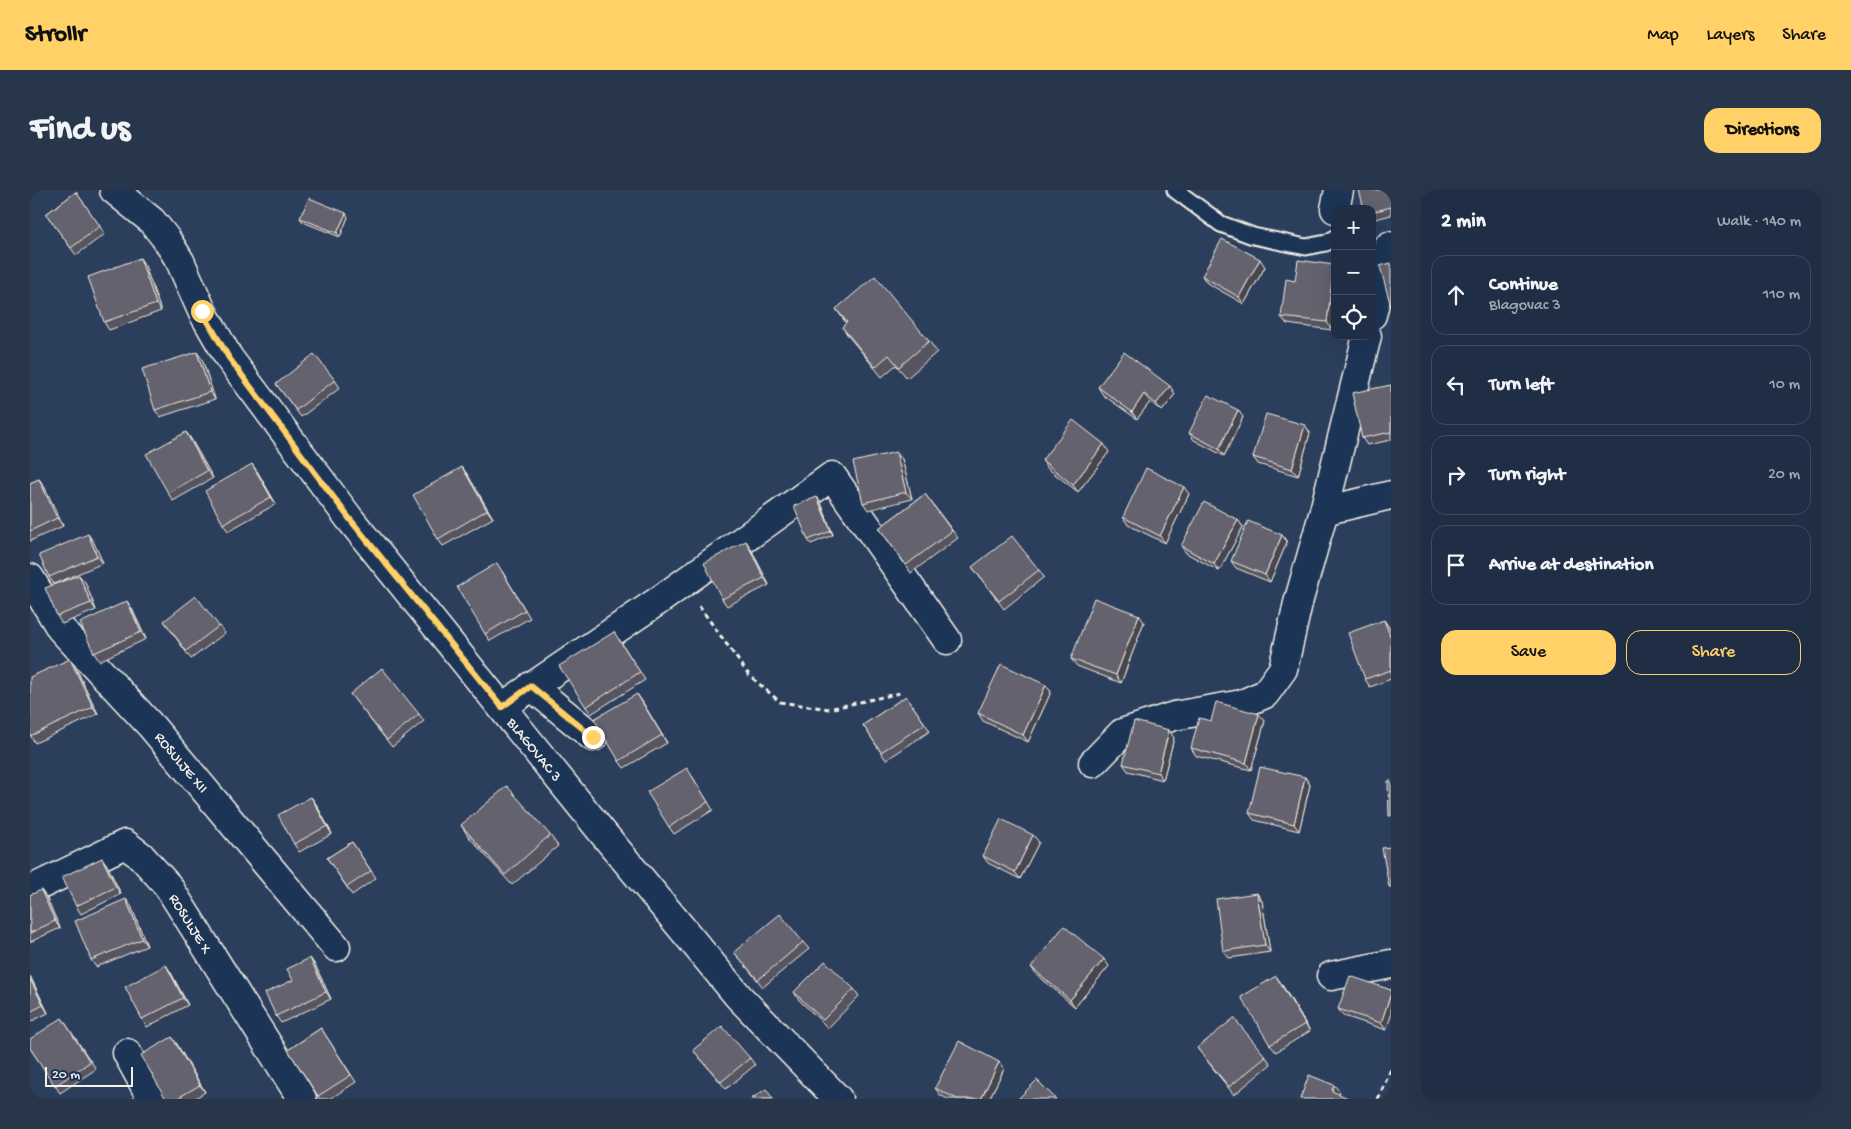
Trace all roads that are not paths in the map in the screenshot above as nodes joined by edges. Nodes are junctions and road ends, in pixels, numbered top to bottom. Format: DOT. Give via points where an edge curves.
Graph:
graph roads {
  1 [pos="114,190"];
  2 [pos="1176,190"];
  3 [pos="1339,190"];
  4 [pos="1336,205"];
  5 [pos="1331,241"];
  6 [pos="1384,246"];
  7 [pos="1375,295"];
  8 [pos="1366,340"];
  9 [pos="1391,495"];
  10 [pos="1324,511"];
  11 [pos="30,578"];
  12 [pos="947,640"];
  13 [pos="531,686"];
  14 [pos="502,707"];
  15 [pos="593,737"];
  16 [pos="1093,763"];
  17 [pos="30,890"];
  18 [pos="336,947"];
  19 [pos="1391,964"];
  20 [pos="1331,976"];
  21 [pos="127,1053"];
  22 [pos="152,1099"];
  23 [pos="302,1099"];
  24 [pos="838,1099"];
  1 -- 14 [label="street, BLAGOVAC 3" via="152,221 167,240 229,358 349,518"];
  2 -- 5 [label="lane" via="1221,224 1253,236 1306,247"];
  3 -- 4 [label="street"];
  6 -- 7 [label="street"];
  8 -- 10 [label="street"];
  9 -- 10 [label="street"];
  10 -- 16 [label="street" via="1283,668 1265,694 1242,704 1174,716 1122,733"];
  11 -- 18 [label="street, ROSULJE XII" via="61,629 152,727"];
  12 -- 13 [label="street" via="832,476 672,591"];
  13 -- 14 [label="street"];
  13 -- 15 [label="street"];
  14 -- 24 [label="street, BLAGOVAC 3" via="739,997"];
  17 -- 23 [label="street, ROSULJE X" via="125,844 141,856 168,886"];
  19 -- 20 [label="street"];
  21 -- 22 [label="street"];
}
